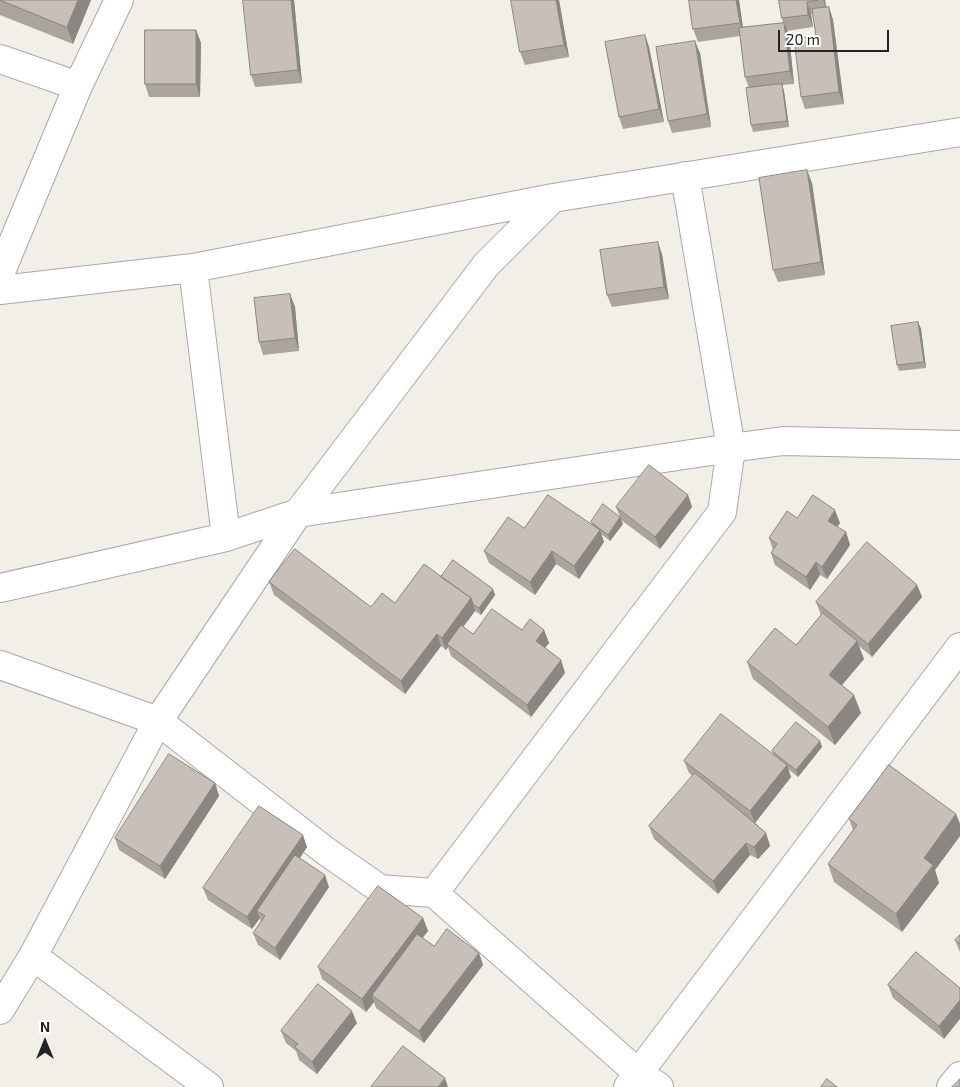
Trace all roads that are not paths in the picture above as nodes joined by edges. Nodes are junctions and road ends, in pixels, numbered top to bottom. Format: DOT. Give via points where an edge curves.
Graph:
graph roads {
  1 [pos="119,0"];
  2 [pos="0,59"];
  3 [pos="78,86"];
  4 [pos="960,132"];
  5 [pos="685,176"];
  6 [pos="553,198"];
  7 [pos="193,268"];
  8 [pos="0,274"];
  9 [pos="0,290"];
  10 [pos="960,445"];
  11 [pos="731,448"];
  12 [pos="298,513"];
  13 [pos="226,537"];
  14 [pos="0,588"];
  15 [pos="960,647"];
  16 [pos="0,666"];
  17 [pos="158,721"];
  18 [pos="434,893"];
  19 [pos="33,956"];
  20 [pos="0,1010"];
  21 [pos="960,1076"];
  22 [pos="642,1082"];
  23 [pos="209,1087"];
  24 [pos="951,1087"];
  1 -- 3 [label="street"];
  2 -- 3 [label="street"];
  3 -- 8 [label="street"];
  4 -- 5 [label="street"];
  5 -- 6 [label="street"];
  5 -- 11 [label="street"];
  6 -- 7 [label="street"];
  6 -- 12 [label="street" via="486,265"];
  7 -- 9 [label="street"];
  7 -- 13 [label="street"];
  10 -- 11 [label="street" via="782,441"];
  11 -- 12 [label="street"];
  11 -- 18 [label="street" via="722,512"];
  12 -- 13 [label="street"];
  12 -- 17 [label="street"];
  13 -- 14 [label="street"];
  15 -- 22 [label="street"];
  16 -- 17 [label="street"];
  17 -- 18 [label="street" via="380,889"];
  17 -- 19 [label="street"];
  18 -- 22 [label="street"];
  19 -- 20 [label="street"];
  19 -- 23 [label="street"];
  21 -- 24 [label="street"];
}
